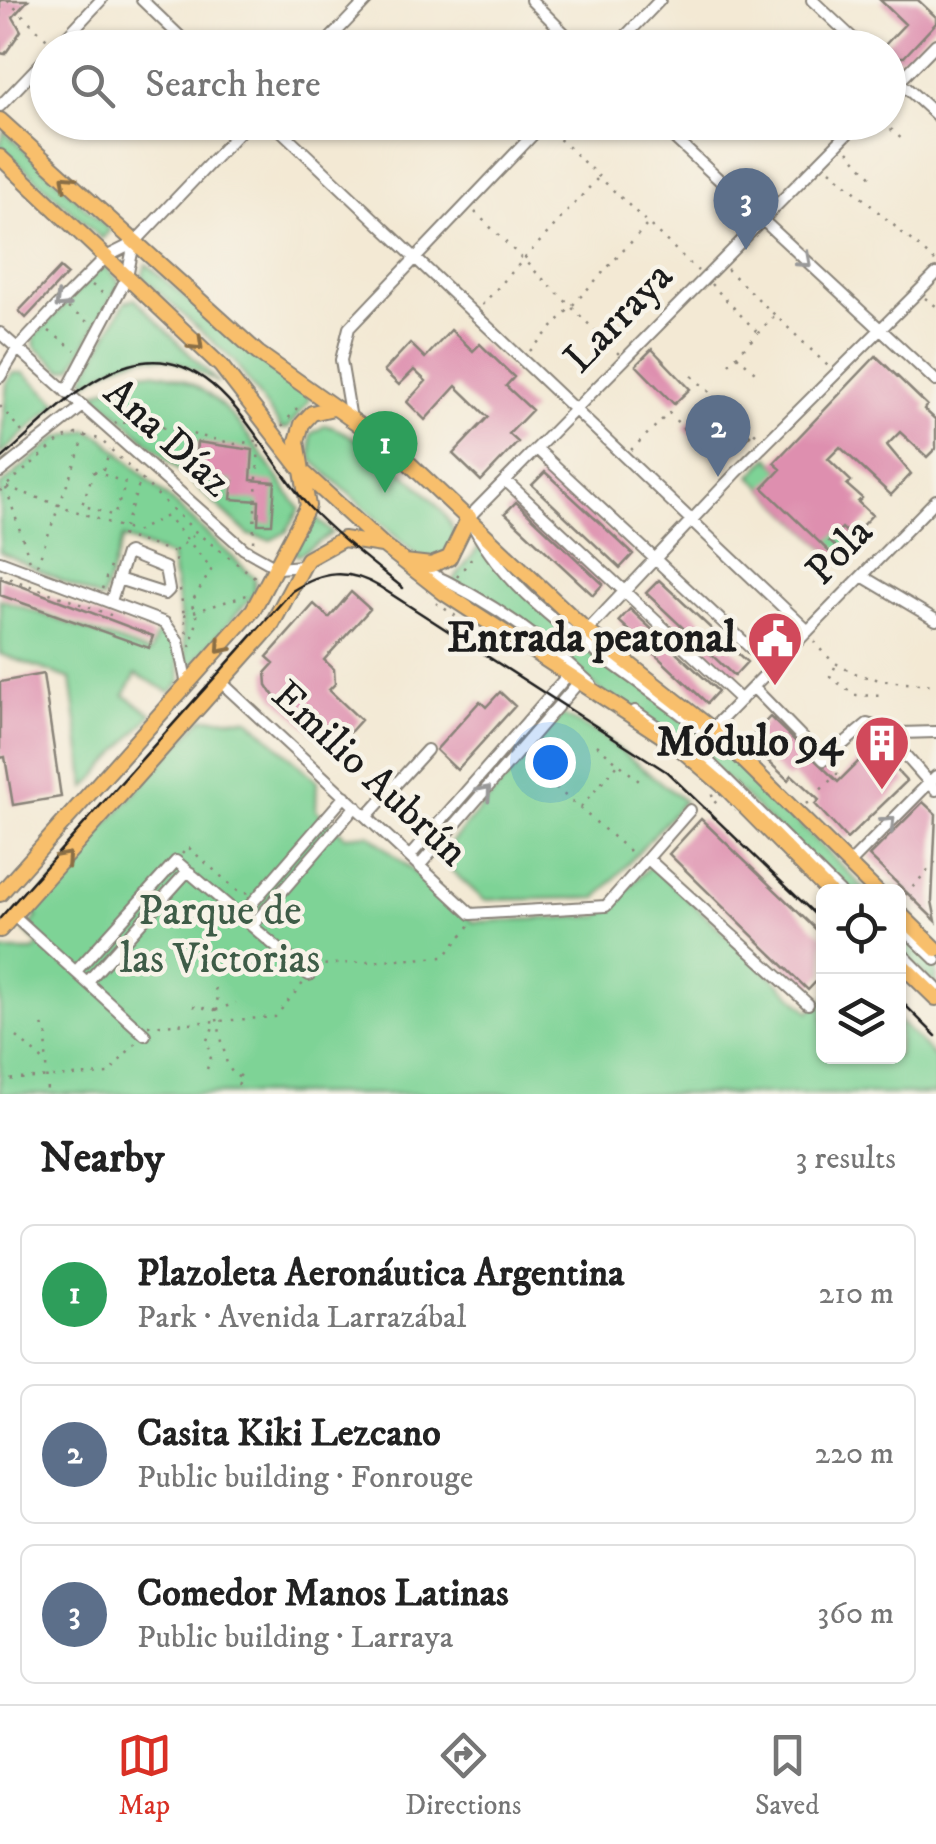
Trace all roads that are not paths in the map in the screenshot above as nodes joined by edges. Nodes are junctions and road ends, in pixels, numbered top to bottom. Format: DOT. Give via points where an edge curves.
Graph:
graph roads {
  1 [pos="101,0"];
  2 [pos="142,0"];
  3 [pos="367,0"];
  4 [pos="531,0"];
  5 [pos="660,0"];
  6 [pos="812,0"];
  7 [pos="72,30"];
  8 [pos="173,30"];
  9 [pos="338,30"];
  10 [pos="561,30"];
  11 [pos="631,30"];
  12 [pos="844,30"];
  13 [pos="936,44"];
  14 [pos="30,75"];
  15 [pos="906,75"];
  16 [pos="906,86"];
  17 [pos="0,106"];
  18 [pos="936,114"];
  19 [pos="0,120"];
  20 [pos="232,140"];
  21 [pos="291,140"];
  22 [pos="528,140"];
  23 [pos="676,140"];
  24 [pos="842,140"];
  25 [pos="0,157"];
  26 [pos="760,220"];
  27 [pos="134,243"];
  28 [pos="106,257"];
  29 [pos="412,258"];
  30 [pos="936,274"];
  31 [pos="127,276"];
  32 [pos="881,329"];
  33 [pos="0,333"];
  34 [pos="17,349"];
  35 [pos="0,377"];
  36 [pos="936,380"];
  37 [pos="66,392"];
  38 [pos="83,406"];
  39 [pos="333,408"];
  40 [pos="576,411"];
  41 [pos="351,418"];
  42 [pos="538,450"];
  43 [pos="0,472"];
  44 [pos="303,472"];
  45 [pos="506,481"];
  46 [pos="936,500"];
  47 [pos="470,517"];
  48 [pos="690,520"];
  49 [pos="383,545"];
  50 [pos="653,559"];
  51 [pos="0,561"];
  52 [pos="404,562"];
  53 [pos="302,566"];
  54 [pos="278,568"];
  55 [pos="862,576"];
  56 [pos="118,580"];
  57 [pos="625,589"];
  58 [pos="105,599"];
  59 [pos="936,620"];
  60 [pos="588,631"];
  61 [pos="808,631"];
  62 [pos="772,668"];
  63 [pos="572,680"];
  64 [pos="222,683"];
  65 [pos="187,687"];
  66 [pos="753,687"];
  67 [pos="741,700"];
  68 [pos="150,726"];
  69 [pos="882,729"];
  70 [pos="709,732"];
  71 [pos="936,732"];
  72 [pos="168,744"];
  73 [pos="427,750"];
  74 [pos="934,783"];
  75 [pos="345,796"];
  76 [pos="356,806"];
  77 [pos="696,809"];
  78 [pos="367,816"];
  79 [pos="410,856"];
  80 [pos="646,861"];
  81 [pos="849,864"];
  82 [pos="420,866"];
  83 [pos="191,873"];
  84 [pos="821,884"];
  85 [pos="832,884"];
  86 [pos="859,884"];
  87 [pos="870,884"];
  88 [pos="0,894"];
  89 [pos="14,915"];
  90 [pos="241,916"];
  91 [pos="906,920"];
  92 [pos="252,926"];
  93 [pos="0,930"];
  94 [pos="906,931"];
  95 [pos="936,949"];
  96 [pos="906,958"];
  97 [pos="936,960"];
  98 [pos="906,969"];
  99 [pos="77,970"];
  100 [pos="310,975"];
  101 [pos="89,980"];
  102 [pos="936,988"];
  103 [pos="936,998"];
  104 [pos="808,1004"];
  105 [pos="142,1038"];
  1 -- 7 [label="street"];
  2 -- 8 [label="street"];
  3 -- 9 [label="street"];
  4 -- 10 [label="street"];
  5 -- 11 [label="street"];
  6 -- 12 [label="street"];
  13 -- 15 [label="street"];
  14 -- 17 [label="street"];
  16 -- 18 [label="street"];
  27 -- 19 [label="main road, one-way"];
  20 -- 27 [label="street"];
  21 -- 29 [label="street"];
  22 -- 29 [label="street"];
  23 -- 26 [label="street"];
  24 -- 26 [label="street, Larraya"];
  25 -- 28 [label="main road"];
  26 -- 32 [label="street, one-way"];
  26 -- 40 [label="street, Larraya"];
  27 -- 28 [label="street"];
  27 -- 31 [label="street"];
  27 -- 39 [label="main road" via="258,353"];
  28 -- 31 [label="main road"];
  28 -- 34 [label="street, one-way"];
  29 -- 40 [label="street"];
  29 -- 41 [label="street" via="345,338 341,372"];
  30 -- 32 [label="street"];
  31 -- 37 [label="street"];
  31 -- 44 [label="main road, one-way" via="221,366"];
  32 -- 36 [label="street"];
  32 -- 48 [label="street"];
  33 -- 34 [label="street, Ana Díaz"];
  34 -- 35 [label="street"];
  34 -- 37 [label="street, Ana Díaz"];
  37 -- 38 [label="street, Ana Díaz"];
  38 -- 43 [label="street"];
  38 -- 54 [label="street, Ana Díaz" via="252,555"];
  39 -- 41 [label="main road"];
  39 -- 44 [label="main road" via="302,424"];
  40 -- 42 [label="street, Larraya"];
  40 -- 48 [label="street"];
  41 -- 47 [label="main road"];
  42 -- 45 [label="street, Larraya"];
  42 -- 50 [label="street"];
  44 -- 49 [label="main road"];
  44 -- 54 [label="main road" via="308,506"];
  45 -- 47 [label="street, Larraya"];
  45 -- 57 [label="street"];
  46 -- 55 [label="street, Pola"];
  47 -- 52 [label="main road" via="450,558 431,565"];
  47 -- 60 [label="main road"];
  47 -- 70 [label="street" via="481,544 544,608"];
  48 -- 50 [label="street"];
  48 -- 61 [label="street"];
  49 -- 52 [label="main road"];
  49 -- 53 [label="main road" via="343,539"];
  50 -- 57 [label="street"];
  50 -- 62 [label="street"];
  51 -- 58 [label="street"];
  52 -- 63 [label="main road"];
  52 -- 85 [label="street" via="452,582 525,627 595,687 666,728"];
  53 -- 54 [label="street"];
  53 -- 64 [label="main road" via="282,613"];
  54 -- 65 [label="main road, one-way" via="253,610"];
  55 -- 59 [label="street"];
  55 -- 61 [label="street, Pola"];
  56 -- 56 [label="street" via="128,553 165,568 169,590"];
  56 -- 58 [label="street"];
  57 -- 60 [label="street"];
  57 -- 67 [label="street"];
  58 -- 65 [label="street" via="172,628"];
  60 -- 70 [label="main road"];
  61 -- 62 [label="street, Pola"];
  62 -- 66 [label="street, Pola"];
  63 -- 79 [label="street"];
  82 -- 63 [label="street, one-way" via="518,754"];
  63 -- 84 [label="main road" via="704,768"];
  64 -- 72 [label="main road"];
  64 -- 75 [label="street, Emilio Aubrún"];
  65 -- 68 [label="main road"];
  66 -- 67 [label="street, Pola"];
  66 -- 69 [label="street" via="824,760 859,728"];
  67 -- 70 [label="street, Pola"];
  68 -- 72 [label="main road"];
  68 -- 88 [label="main road"];
  69 -- 71 [label="street"];
  69 -- 74 [label="street"];
  70 -- 81 [label="main road"];
  70 -- 86 [label="street"];
  89 -- 72 [label="main road, one-way"];
  73 -- 78 [label="street"];
  81 -- 74 [label="street, one-way"];
  75 -- 76 [label="street, Emilio Aubrún"];
  75 -- 90 [label="street"];
  76 -- 78 [label="street, Emilio Aubrún"];
  76 -- 92 [label="street"];
  77 -- 80 [label="street"];
  78 -- 79 [label="street, Emilio Aubrún"];
  79 -- 82 [label="street, Emilio Aubrún"];
  80 -- 82 [label="street, Emilio Aubrún" via="598,909 471,914"];
  80 -- 104 [label="street"];
  81 -- 87 [label="main road"];
  83 -- 90 [label="street"];
  83 -- 99 [label="street" via="176,860"];
  83 -- 101 [label="street"];
  89 -- 93 [label="main road"];
  89 -- 99 [label="street"];
  90 -- 92 [label="street"];
  91 -- 95 [label="main road"];
  92 -- 100 [label="street"];
  94 -- 97 [label="street"];
  96 -- 102 [label="street"];
  98 -- 103 [label="main road"];
  99 -- 101 [label="street"];
  101 -- 105 [label="street"];
}
